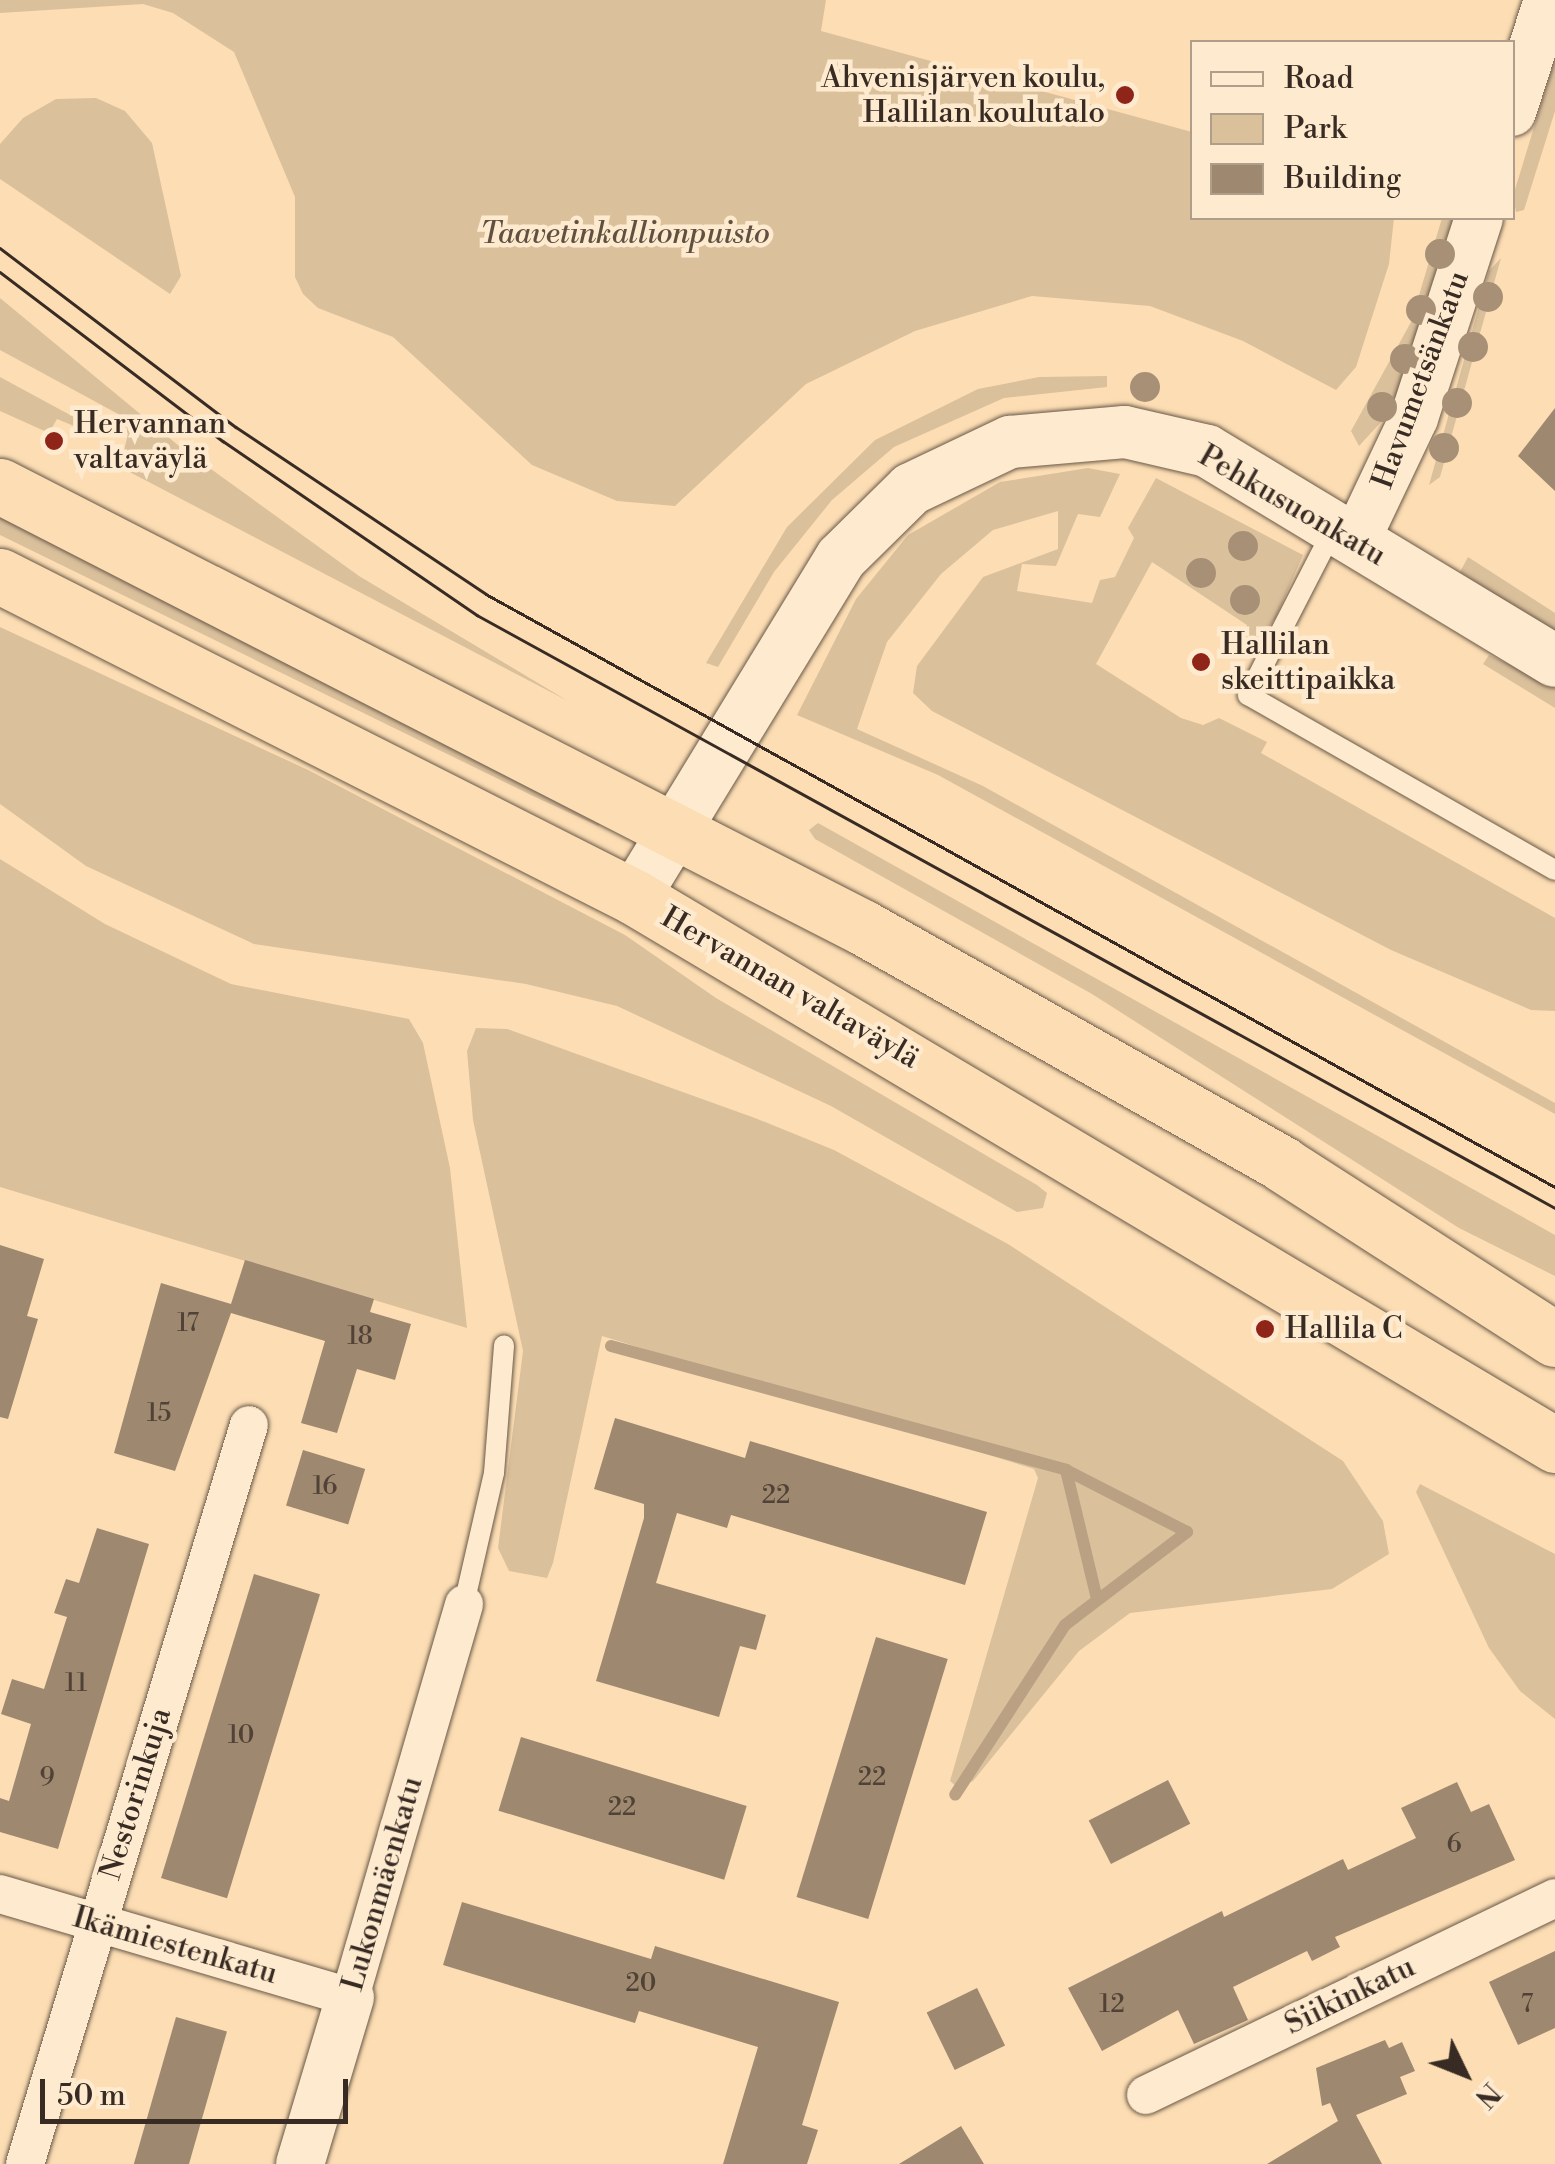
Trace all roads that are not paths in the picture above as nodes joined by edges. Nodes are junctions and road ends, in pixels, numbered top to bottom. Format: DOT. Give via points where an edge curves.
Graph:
graph roads {
  1 [pos="1548,0"];
  2 [pos="1515,103"];
  3 [pos="1478,220"];
  4 [pos="0,486"];
  5 [pos="1345,533"];
  6 [pos="0,576"];
  7 [pos="1555,661"];
  8 [pos="676,830"];
  9 [pos="1555,870"];
  10 [pos="634,896"];
  11 [pos="1555,1340"];
  12 [pos="504,1345"];
  13 [pos="249,1425"];
  14 [pos="1555,1445"];
  15 [pos="464,1604"];
  16 [pos="0,1894"];
  17 [pos="1555,1898"];
  18 [pos="96,1923"];
  19 [pos="350,1997"];
  20 [pos="1146,2094"];
  21 [pos="25,2164"];
  22 [pos="300,2164"];
  1 -- 2 [label="street"];
  3 -- 5 [label="street, Havumetsänkatu" via="1414,418"];
  4 -- 8 [label="highway"];
  5 -- 7 [label="main road, Pehkusuonkatu"];
  5 -- 8 [label="main road, Pehkusuonkatu" via="1206,451 1163,438 1046,434 977,453 911,490 841,558"];
  5 -- 9 [label="lane" via="1248,695"];
  6 -- 10 [label="highway, Hervannan valtaväylä"];
  8 -- 10 [label="main road, Pehkusuonkatu"];
  8 -- 11 [label="highway" via="1282,1164"];
  10 -- 14 [label="highway, Hervannan valtaväylä"];
  12 -- 15 [label="lane" via="494,1473"];
  13 -- 18 [label="street, Nestorinkuja"];
  15 -- 19 [label="street, Lukonmäenkatu"];
  16 -- 18 [label="street, Ikämiestenkatu"];
  17 -- 20 [label="street, Siikinkatu"];
  18 -- 19 [label="street, Ikämiestenkatu"];
  18 -- 21 [label="street, Nestorinkuja"];
  19 -- 22 [label="street, Lukonmäenkatu"];
}
